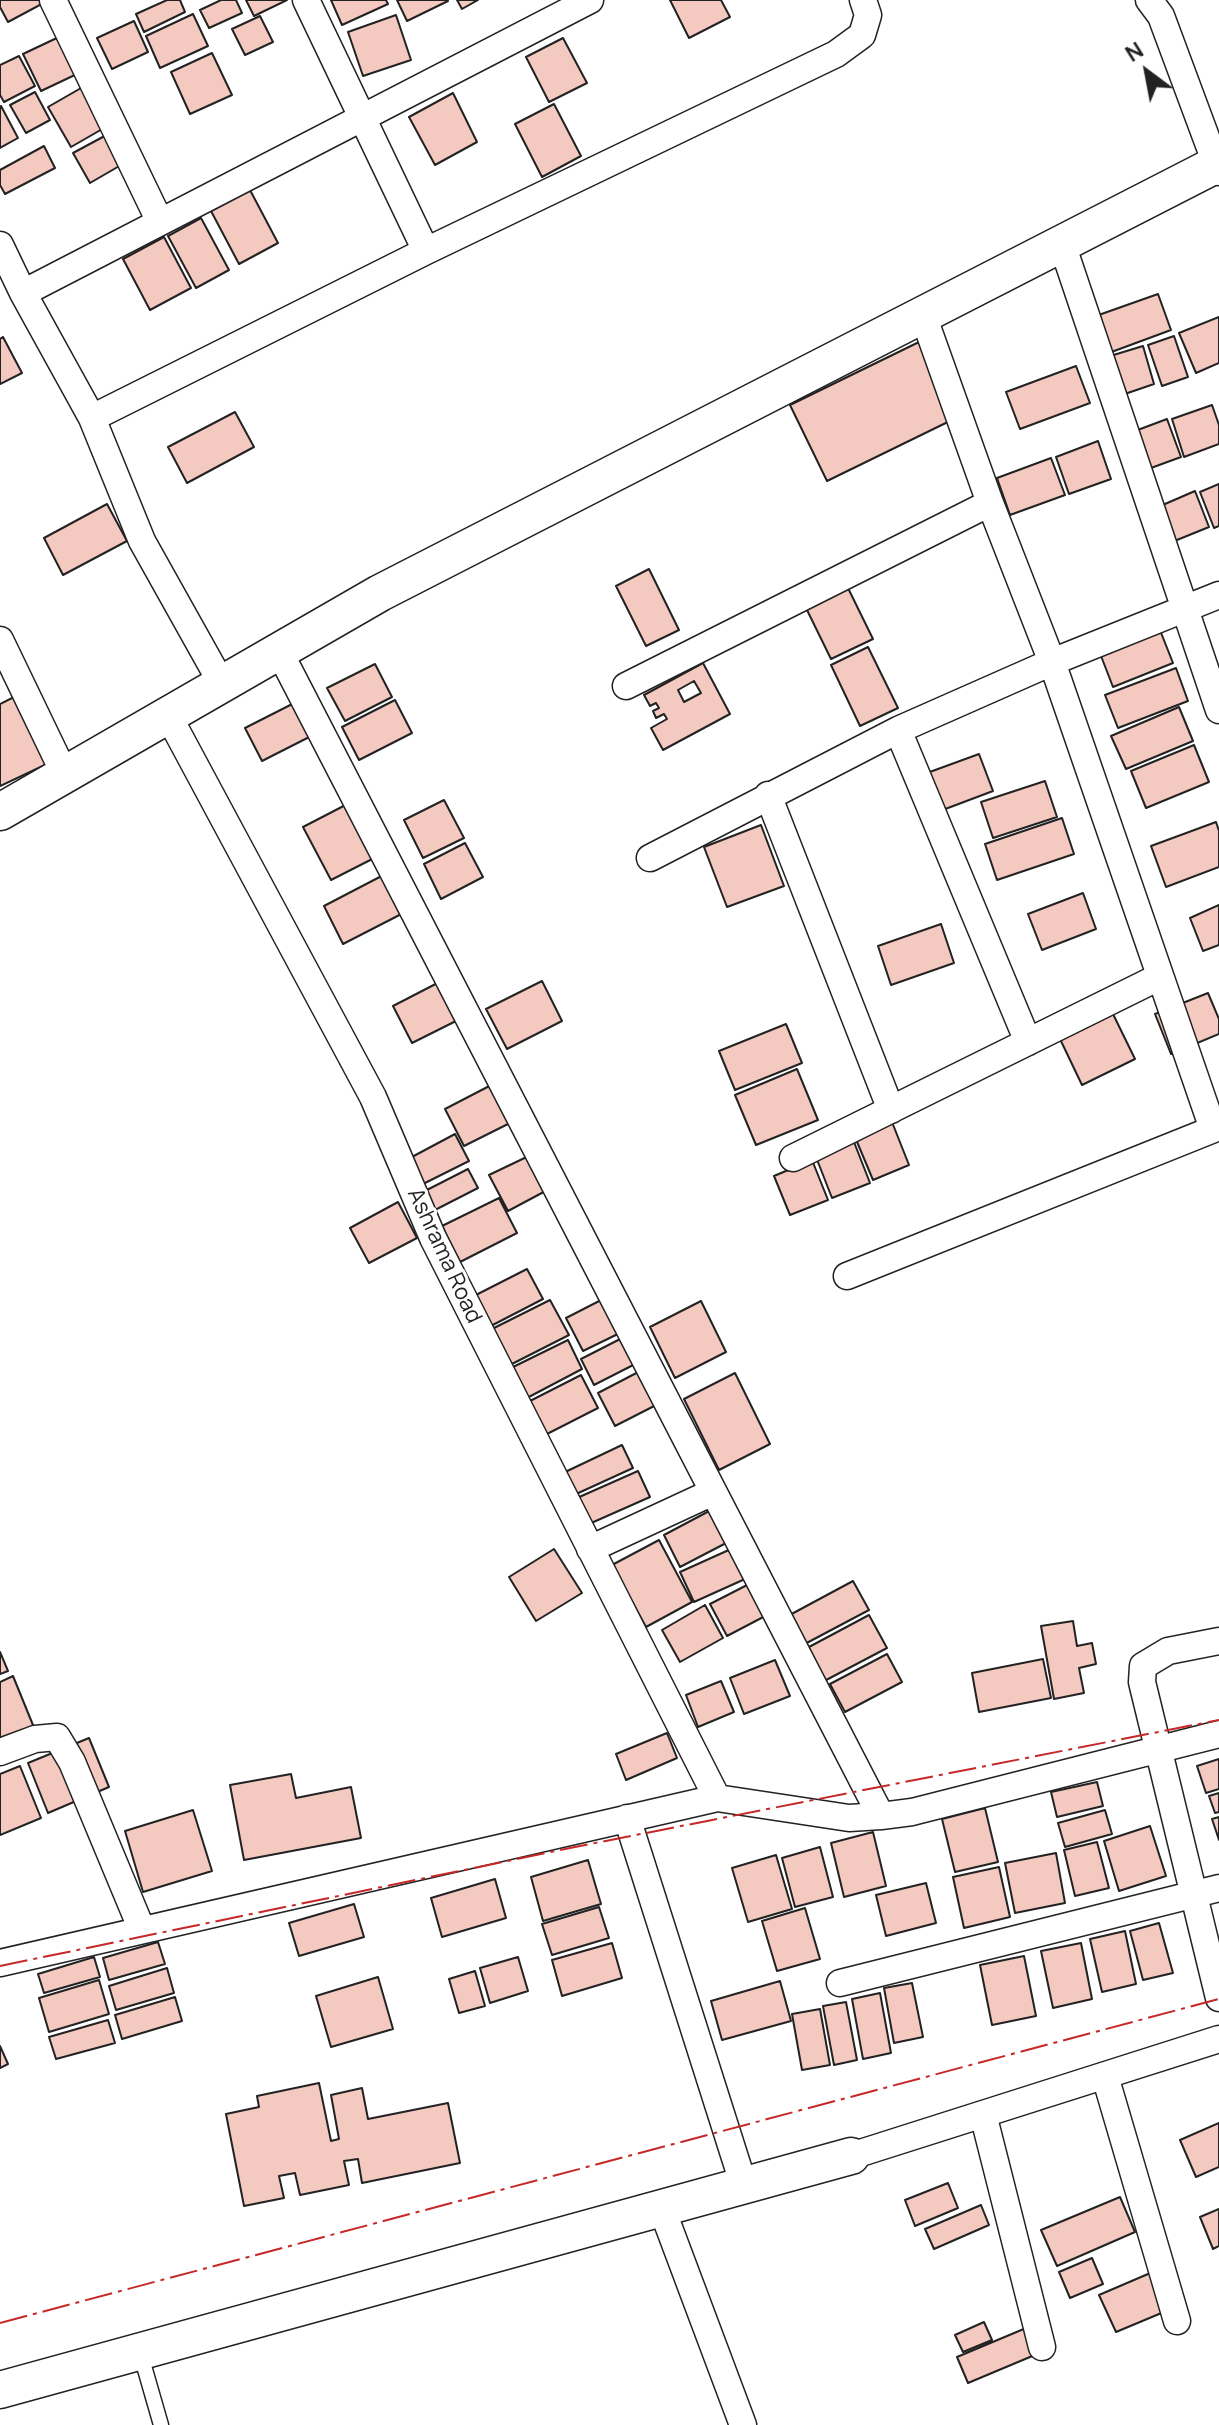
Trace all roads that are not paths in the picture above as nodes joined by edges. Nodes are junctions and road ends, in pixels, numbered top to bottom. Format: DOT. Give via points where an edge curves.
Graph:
graph roads {
  1 [pos="53,0"];
  2 [pos="306,0"];
  3 [pos="590,0"];
  4 [pos="863,0"];
  5 [pos="1149,0"];
  6 [pos="361,118"];
  7 [pos="1218,167"];
  8 [pos="160,222"];
  9 [pos="1062,244"];
  10 [pos="0,245"];
  11 [pos="426,251"];
  12 [pos="23,293"];
  13 [pos="923,315"];
  14 [pos="92,418"];
  15 [pos="990,503"];
  16 [pos="1219,595"];
  17 [pos="1186,608"];
  18 [pos="0,640"];
  19 [pos="279,651"];
  20 [pos="1052,662"];
  21 [pos="222,684"];
  22 [pos="626,686"];
  23 [pos="1219,710"];
  24 [pos="168,715"];
  25 [pos="898,730"];
  26 [pos="65,775"];
  27 [pos="768,795"];
  28 [pos="0,812"];
  29 [pos="650,858"];
  30 [pos="1159,977"];
  31 [pos="1028,1042"];
  32 [pos="891,1110"];
  33 [pos="1216,1128"];
  34 [pos="793,1158"];
  35 [pos="847,1276"];
  36 [pos="713,1492"];
  37 [pos="590,1549"];
  38 [pos="1219,1641"];
  39 [pos="1219,1734"];
  40 [pos="1158,1749"];
  41 [pos="0,1752"];
  42 [pos="717,1798"];
  43 [pos="881,1816"];
  44 [pos="627,1818"];
  45 [pos="1207,1890"];
  46 [pos="142,1930"];
  47 [pos="0,1963"];
  48 [pos="840,1983"];
  49 [pos="1219,1998"];
  50 [pos="1219,2039"];
  51 [pos="1105,2076"];
  52 [pos="983,2114"];
  53 [pos="851,2156"];
  54 [pos="744,2186"];
  55 [pos="662,2209"];
  56 [pos="1177,2321"];
  57 [pos="1042,2347"];
  58 [pos="140,2352"];
  59 [pos="0,2390"];
  60 [pos="161,2425"];
  61 [pos="743,2425"];
  1 -- 8 [label="street"];
  2 -- 6 [label="street"];
  3 -- 6 [label="street"];
  4 -- 11 [label="street" via="868,15 862,35 836,54"];
  5 -- 7 [label="street" via="1161,16"];
  6 -- 8 [label="street"];
  6 -- 11 [label="street"];
  7 -- 9 [label="street"];
  8 -- 12 [label="street"];
  9 -- 13 [label="street"];
  9 -- 17 [label="street"];
  10 -- 12 [label="street"];
  11 -- 14 [label="street"];
  12 -- 14 [label="street"];
  13 -- 15 [label="street"];
  13 -- 19 [label="street" via="380,593"];
  14 -- 21 [label="street" via="142,541"];
  15 -- 20 [label="street"];
  15 -- 22 [label="street"];
  16 -- 17 [label="street"];
  17 -- 20 [label="street"];
  17 -- 23 [label="street"];
  18 -- 26 [label="street"];
  19 -- 21 [label="street"];
  19 -- 36 [label="street"];
  20 -- 25 [label="street"];
  20 -- 30 [label="street"];
  21 -- 24 [label="street"];
  24 -- 26 [label="street"];
  24 -- 37 [label="street, Ashrama Road" via="373,1097 433,1238"];
  25 -- 27 [label="street"];
  25 -- 31 [label="street"];
  26 -- 28 [label="street"];
  27 -- 29 [label="street"];
  27 -- 32 [label="street"];
  30 -- 31 [label="street"];
  30 -- 33 [label="street"];
  31 -- 32 [label="street"];
  32 -- 34 [label="street"];
  33 -- 35 [label="street"];
  36 -- 37 [label="street"];
  36 -- 43 [label="street"];
  37 -- 42 [label="street, Ashrama Road"];
  38 -- 40 [label="street" via="1168,1651 1143,1666"];
  39 -- 40 [label="street"];
  40 -- 43 [label="street"];
  40 -- 45 [label="street"];
  41 -- 46 [label="street" via="57,1737"];
  42 -- 43 [label="street" via="849,1818"];
  42 -- 44 [label="street"];
  44 -- 46 [label="street"];
  44 -- 54 [label="street"];
  45 -- 48 [label="street"];
  45 -- 49 [label="street"];
  46 -- 47 [label="street"];
  50 -- 51 [label="street"];
  51 -- 52 [label="street"];
  51 -- 56 [label="street"];
  52 -- 53 [label="street"];
  52 -- 57 [label="street"];
  53 -- 54 [label="street"];
  54 -- 55 [label="street"];
  55 -- 58 [label="street"];
  55 -- 61 [label="street"];
  58 -- 59 [label="street"];
  58 -- 60 [label="lane"];
}
